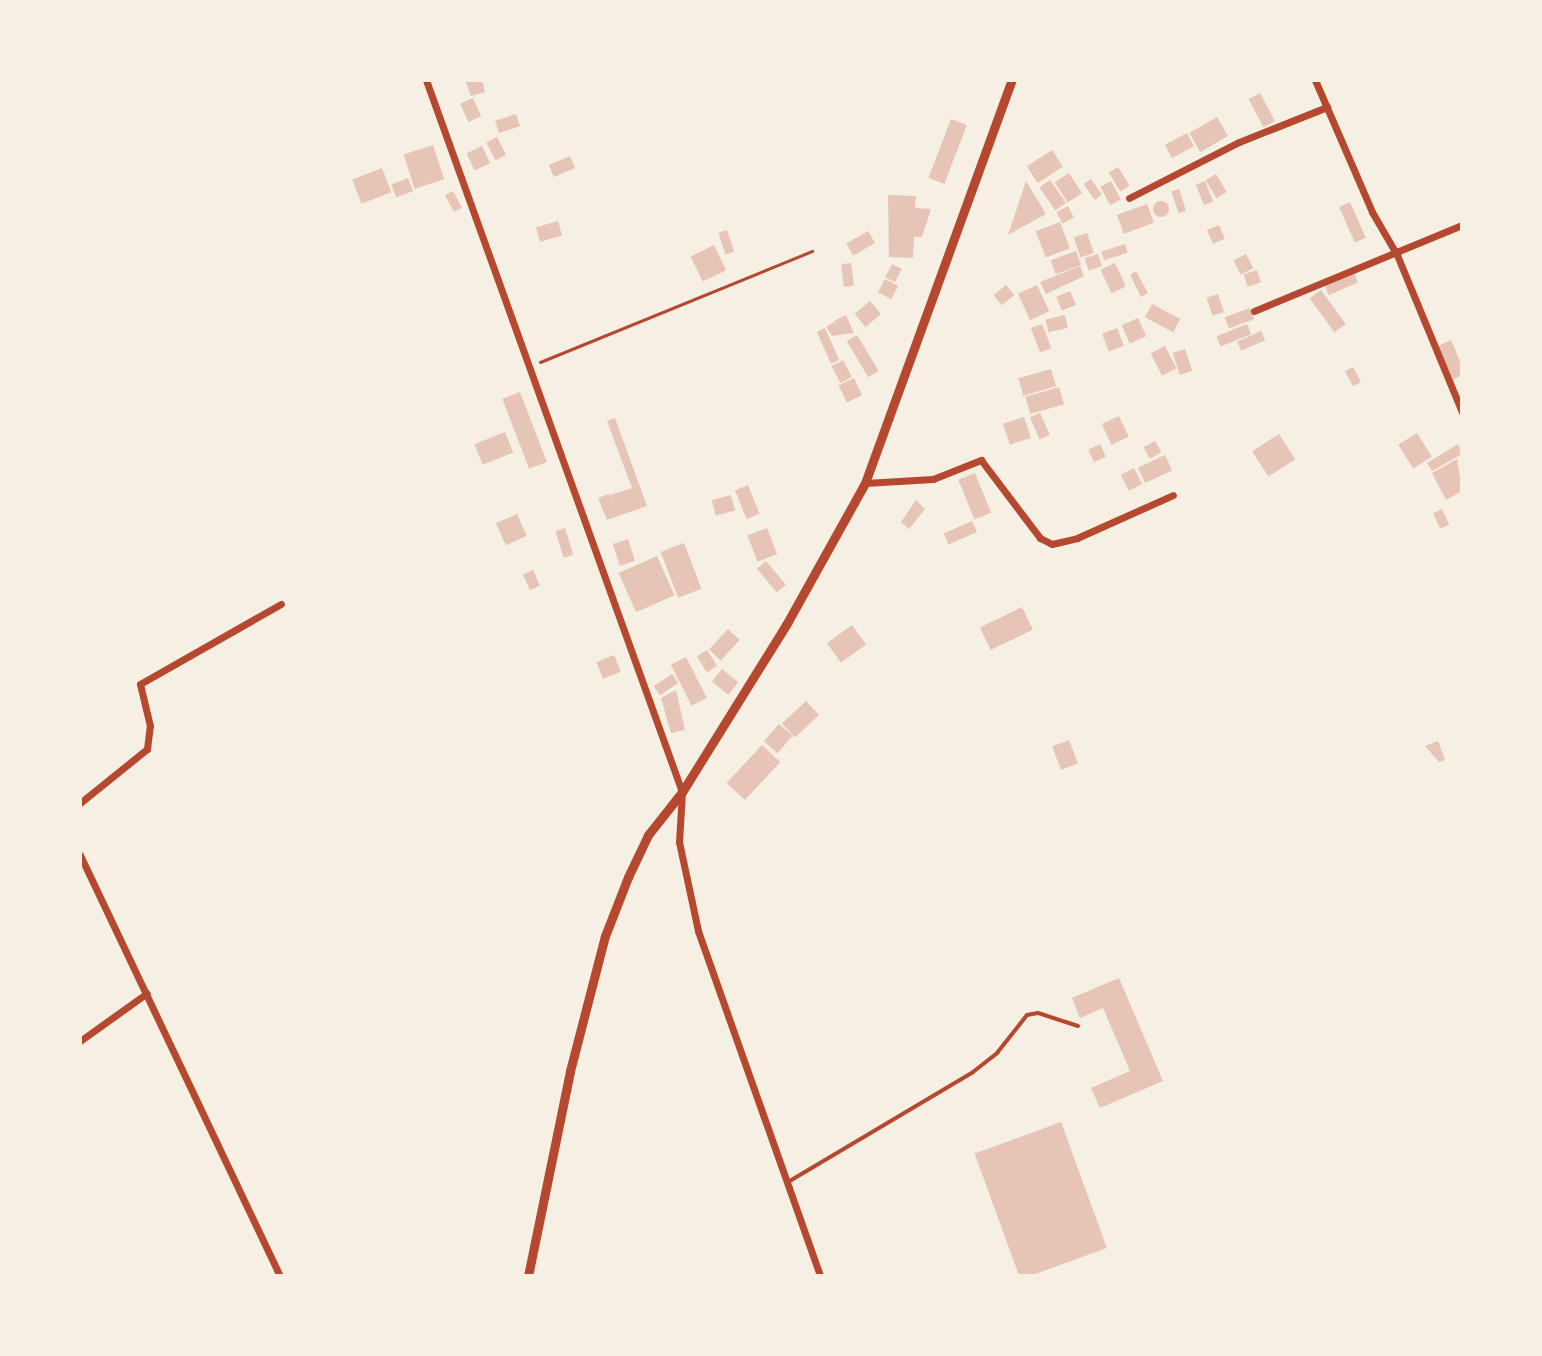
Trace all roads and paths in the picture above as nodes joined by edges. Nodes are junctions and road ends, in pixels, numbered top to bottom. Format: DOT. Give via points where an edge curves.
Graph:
graph roads {
  1 [pos="426,80"];
  2 [pos="1012,80"];
  3 [pos="1315,80"];
  4 [pos="1327,107"];
  5 [pos="1129,198"];
  6 [pos="1462,225"];
  7 [pos="812,251"];
  8 [pos="1397,255"];
  9 [pos="1254,311"];
  10 [pos="529,366"];
  11 [pos="1462,412"];
  12 [pos="865,483"];
  13 [pos="1173,495"];
  14 [pos="281,604"];
  15 [pos="682,792"];
  16 [pos="80,803"];
  17 [pos="80,855"];
  18 [pos="147,993"];
  19 [pos="1078,1026"];
  20 [pos="80,1041"];
  21 [pos="788,1182"];
  22 [pos="280,1276"];
  23 [pos="528,1276"];
  24 [pos="820,1276"];
  1 -- 10 [label="street"];
  2 -- 12 [label="street"];
  3 -- 4 [label="street"];
  4 -- 5 [label="street" via="1239,142"];
  4 -- 8 [label="street"];
  6 -- 8 [label="street"];
  7 -- 10 [label="path"];
  8 -- 9 [label="street"];
  8 -- 11 [label="street"];
  10 -- 15 [label="street"];
  12 -- 13 [label="street" via="933,479 981,460 1040,538 1052,544"];
  12 -- 15 [label="street" via="794,612"];
  14 -- 16 [label="street" via="140,684 150,726 147,749"];
  15 -- 21 [label="street" via="679,842 698,931"];
  15 -- 23 [label="street" via="648,835 605,936 570,1071"];
  17 -- 18 [label="street"];
  18 -- 20 [label="street"];
  18 -- 22 [label="street"];
  19 -- 21 [label="lane" via="1038,1013 1027,1015 997,1053 973,1072"];
  21 -- 24 [label="street"];
}
